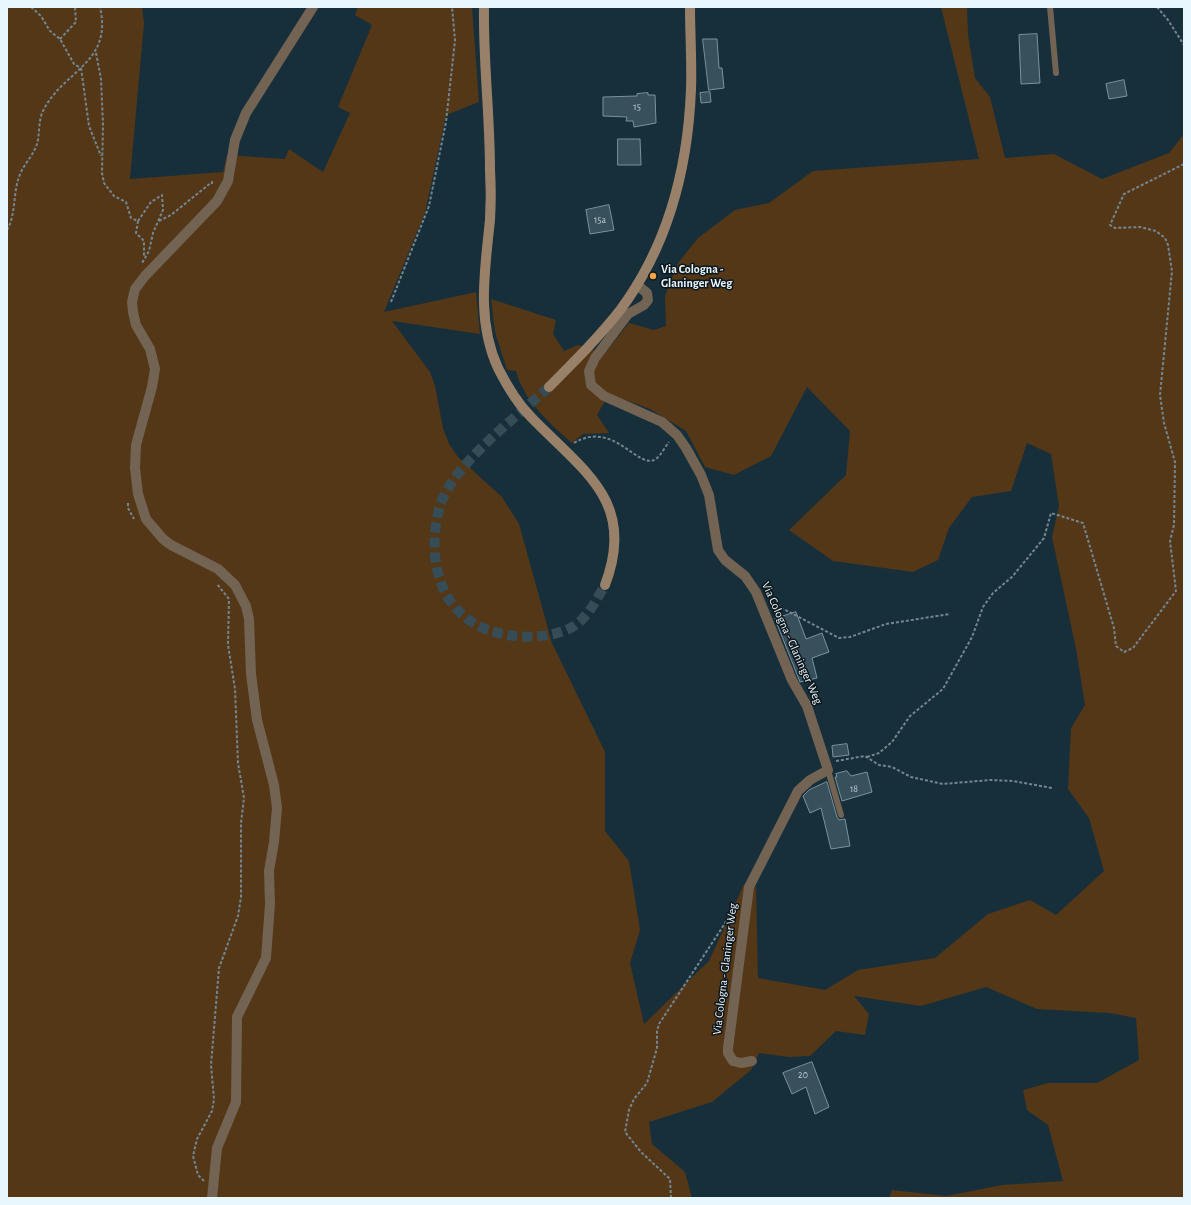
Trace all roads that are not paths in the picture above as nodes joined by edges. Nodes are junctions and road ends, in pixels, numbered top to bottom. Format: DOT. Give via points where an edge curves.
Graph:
graph roads {
  1 [pos="484,7"];
  2 [pos="690,7"];
  3 [pos="1050,7"];
  4 [pos="309,9"];
  5 [pos="1056,73"];
  6 [pos="636,285"];
  7 [pos="549,387"];
  8 [pos="604,585"];
  9 [pos="828,770"];
  10 [pos="841,815"];
  11 [pos="752,1061"];
  12 [pos="212,1198"];
  1 -- 8 [label="main road" via="490,167 490,218 483,299 486,329 497,366 516,400 587,474 607,503 612,518 615,550"];
  2 -- 6 [label="main road" via="691,88 689,121 680,177 658,245"];
  3 -- 5 [label="lane"];
  4 -- 12 [label="street" via="246,113 236,140 228,181 217,201 145,276 135,289 132,302 134,318 150,349 155,369 136,445 136,481 142,510 151,526 171,545 209,563 227,576 246,606 257,720 274,785 277,808 269,870 270,904 266,958 237,1017 236,1102 216,1148"];
  6 -- 7 [label="main road" via="604,330"];
  6 -- 9 [label="street, Via Cologna - Glaninger Weg" via="648,293 648,300 628,314 591,364 591,385 604,396 653,417 677,435 686,448 705,485 718,550 725,560 745,576 756,592 792,680 808,706"];
  9 -- 10 [label="lane"];
  9 -- 11 [label="street, Via Cologna - Glaninger Weg" via="810,780 798,791 749,887 728,1053 733,1061"];
}
